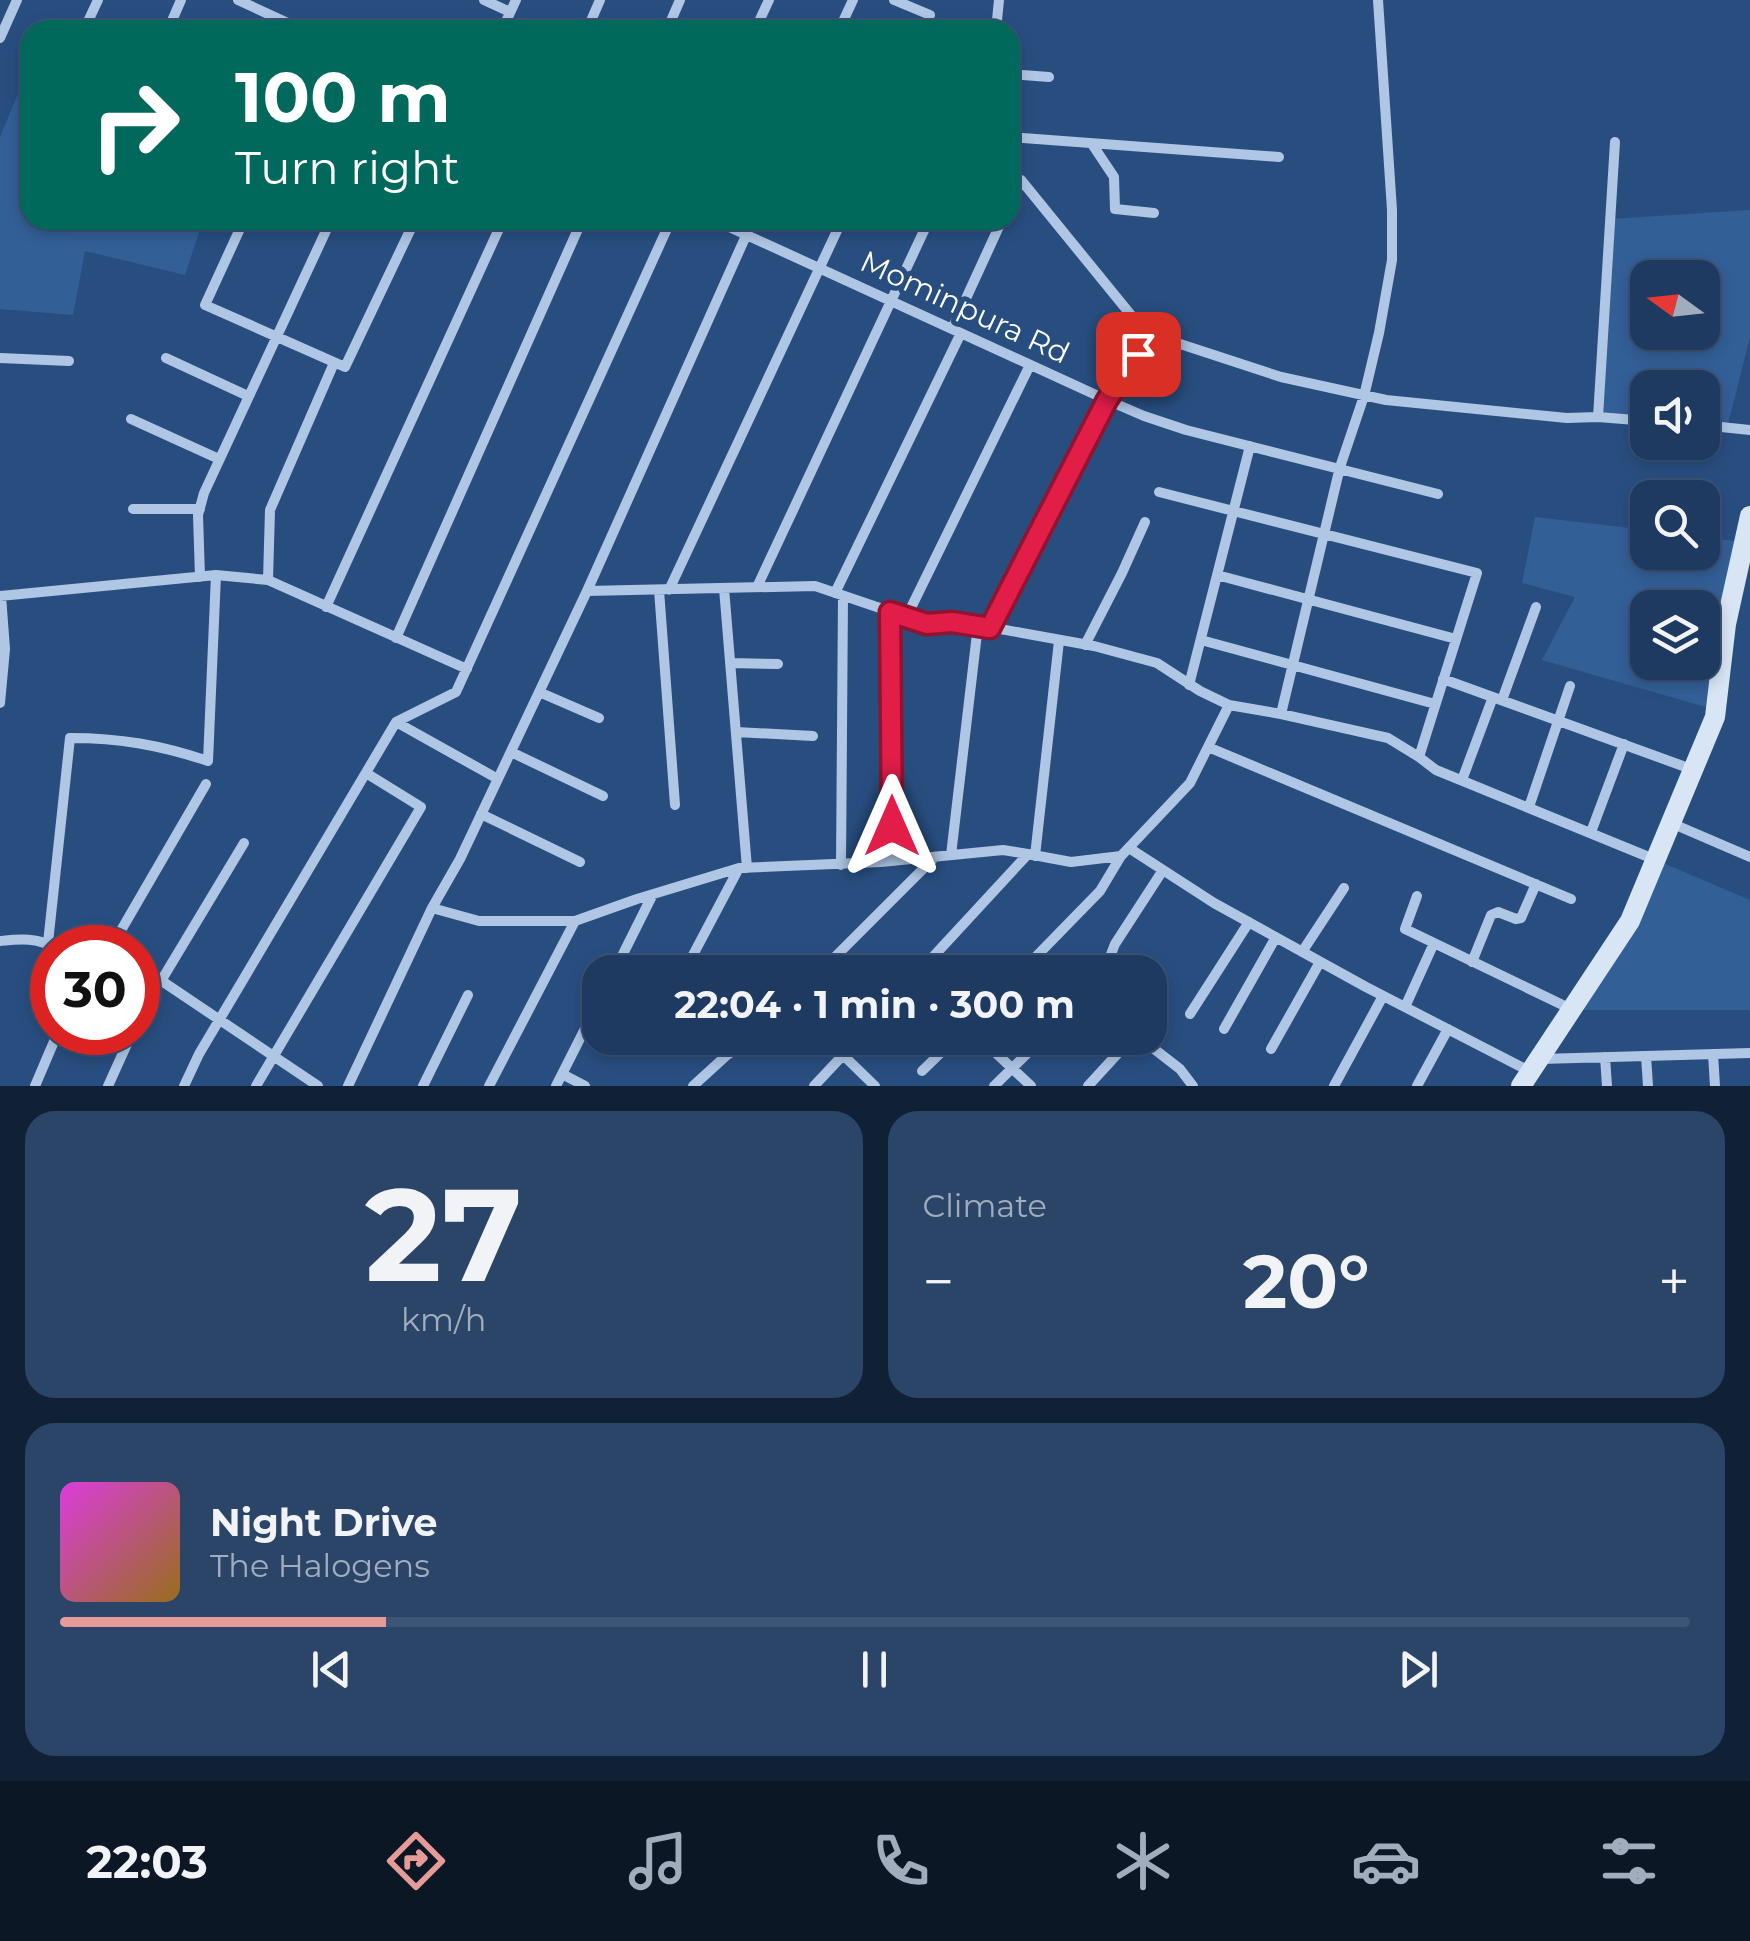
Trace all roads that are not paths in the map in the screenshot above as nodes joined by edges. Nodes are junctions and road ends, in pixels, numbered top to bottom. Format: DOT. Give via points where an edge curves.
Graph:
graph roads {
  1 [pos="17,0"];
  2 [pos="238,0"];
  3 [pos="484,0"];
  4 [pos="516,0"];
  5 [pos="894,0"];
  6 [pos="1378,0"];
  7 [pos="258,4"];
  8 [pos="510,12"];
  9 [pos="286,20"];
  10 [pos="506,20"];
  11 [pos="927,20"];
  12 [pos="0,38"];
  13 [pos="1020,75"];
  14 [pos="1049,77"];
  15 [pos="1020,139"];
  16 [pos="1615,142"];
  17 [pos="1092,144"];
  18 [pos="1279,157"];
  19 [pos="1020,182"];
  20 [pos="1154,213"];
  21 [pos="239,230"];
  22 [pos="326,230"];
  23 [pos="410,230"];
  24 [pos="498,230"];
  25 [pos="578,230"];
  26 [pos="666,230"];
  27 [pos="735,230"];
  28 [pos="748,230"];
  29 [pos="838,230"];
  30 [pos="924,230"];
  31 [pos="998,230"];
  32 [pos="746,235"];
  33 [pos="821,269"];
  34 [pos="891,301"];
  35 [pos="957,331"];
  36 [pos="276,337"];
  37 [pos="1157,347"];
  38 [pos="0,358"];
  39 [pos="166,358"];
  40 [pos="68,360"];
  41 [pos="334,363"];
  42 [pos="1030,365"];
  43 [pos="248,396"];
  44 [pos="1364,396"];
  45 [pos="1107,400"];
  46 [pos="1598,416"];
  47 [pos="130,419"];
  48 [pos="1630,419"];
  49 [pos="1720,428"];
  50 [pos="1750,430"];
  51 [pos="1250,446"];
  52 [pos="219,460"];
  53 [pos="1340,467"];
  54 [pos="1159,492"];
  55 [pos="1438,494"];
  56 [pos="133,508"];
  57 [pos="200,509"];
  58 [pos="1234,512"];
  59 [pos="1750,516"];
  60 [pos="1145,522"];
  61 [pos="1324,533"];
  62 [pos="216,575"];
  63 [pos="1217,576"];
  64 [pos="200,577"];
  65 [pos="268,580"];
  66 [pos="757,587"];
  67 [pos="724,588"];
  68 [pos="664,590"];
  69 [pos="587,591"];
  70 [pos="839,594"];
  71 [pos="1,596"];
  72 [pos="1308,598"];
  73 [pos="326,606"];
  74 [pos="1536,607"];
  75 [pos="890,612"];
  76 [pos="906,618"];
  77 [pos="984,626"];
  78 [pos="396,638"];
  79 [pos="1456,639"];
  80 [pos="1201,640"];
  81 [pos="1059,641"];
  82 [pos="1084,645"];
  83 [pos="730,663"];
  84 [pos="778,664"];
  85 [pos="1292,664"];
  86 [pos="467,670"];
  87 [pos="1444,679"];
  88 [pos="1189,685"];
  89 [pos="1570,686"];
  90 [pos="539,692"];
  91 [pos="1498,698"];
  92 [pos="0,702"];
  93 [pos="1436,704"];
  94 [pos="1229,705"];
  95 [pos="1281,714"];
  96 [pos="599,718"];
  97 [pos="1558,720"];
  98 [pos="396,722"];
  99 [pos="736,732"];
  100 [pos="813,736"];
  101 [pos="1624,744"];
  102 [pos="1208,747"];
  103 [pos="511,752"];
  104 [pos="1419,756"];
  105 [pos="1694,770"];
  106 [pos="366,772"];
  107 [pos="498,779"];
  108 [pos="1462,780"];
  109 [pos="206,784"];
  110 [pos="602,796"];
  111 [pos="675,805"];
  112 [pos="1529,807"];
  113 [pos="481,814"];
  114 [pos="1671,823"];
  115 [pos="1591,832"];
  116 [pos="244,843"];
  117 [pos="1125,852"];
  118 [pos="951,855"];
  119 [pos="1032,855"];
  120 [pos="936,857"];
  121 [pos="1750,857"];
  122 [pos="1656,860"];
  123 [pos="892,861"];
  124 [pos="580,862"];
  125 [pos="841,865"];
  126 [pos="743,868"];
  127 [pos="1163,870"];
  128 [pos="1536,884"];
  129 [pos="1344,888"];
  130 [pos="654,894"];
  131 [pos="1418,896"];
  132 [pos="1570,898"];
  133 [pos="432,908"];
  134 [pos="575,921"];
  135 [pos="1249,922"];
  136 [pos="53,925"];
  137 [pos="127,925"];
  138 [pos="1276,937"];
  139 [pos="30,939"];
  140 [pos="0,941"];
  141 [pos="1434,943"];
  142 [pos="1302,952"];
  143 [pos="623,955"];
  144 [pos="694,955"];
  145 [pos="837,955"];
  146 [pos="935,955"];
  147 [pos="1038,955"];
  148 [pos="1111,955"];
  149 [pos="1320,962"];
  150 [pos="1472,962"];
  151 [pos="162,981"];
  152 [pos="468,995"];
  153 [pos="1383,996"];
  154 [pos="1405,1007"];
  155 [pos="1572,1010"];
  156 [pos="1190,1014"];
  157 [pos="219,1020"];
  158 [pos="1448,1029"];
  159 [pos="1224,1030"];
  160 [pos="582,1035"];
  161 [pos="1271,1049"];
  162 [pos="1750,1053"];
  163 [pos="1713,1054"];
  164 [pos="48,1055"];
  165 [pos="122,1055"];
  166 [pos="727,1055"];
  167 [pos="842,1055"];
  168 [pos="938,1055"];
  169 [pos="998,1055"];
  170 [pos="1025,1055"];
  171 [pos="1116,1055"];
  172 [pos="1162,1055"];
  173 [pos="1646,1056"];
  174 [pos="275,1057"];
  175 [pos="1605,1057"];
  176 [pos="1012,1068"];
  177 [pos="922,1071"];
  178 [pos="1530,1072"];
  179 [pos="562,1074"];
  180 [pos="1185,1076"];
  181 [pos="35,1086"];
  182 [pos="108,1086"];
  183 [pos="184,1086"];
  184 [pos="256,1086"];
  185 [pos="318,1086"];
  186 [pos="348,1086"];
  187 [pos="423,1086"];
  188 [pos="489,1086"];
  189 [pos="556,1086"];
  190 [pos="585,1086"];
  191 [pos="693,1086"];
  192 [pos="814,1086"];
  193 [pos="875,1086"];
  194 [pos="994,1086"];
  195 [pos="1031,1086"];
  196 [pos="1088,1086"];
  197 [pos="1177,1086"];
  198 [pos="1193,1086"];
  199 [pos="1334,1086"];
  200 [pos="1417,1086"];
  201 [pos="1607,1086"];
  202 [pos="1648,1086"];
  203 [pos="1716,1086"];
  1 -- 12 [label="street"];
  2 -- 7 [label="street"];
  3 -- 8 [label="street"];
  4 -- 8 [label="street"];
  5 -- 11 [label="street" via="930,14"];
  6 -- 44 [label="street" via="1392,260"];
  7 -- 9 [label="street"];
  8 -- 10 [label="street"];
  13 -- 14 [label="street"];
  15 -- 17 [label="street"];
  16 -- 46 [label="street"];
  17 -- 18 [label="street"];
  17 -- 20 [label="street" via="1114,177 1115,209"];
  19 -- 37 [label="street"];
  21 -- 36 [label="street" via="205,304"];
  22 -- 36 [label="street"];
  23 -- 41 [label="street" via="348,364"];
  24 -- 73 [label="street"];
  25 -- 78 [label="street"];
  26 -- 86 [label="street"];
  27 -- 32 [label="street, Mominpura Rd"];
  28 -- 32 [label="street"];
  29 -- 33 [label="street"];
  30 -- 34 [label="street"];
  31 -- 35 [label="street"];
  32 -- 33 [label="street, Mominpura Rd"];
  32 -- 69 [label="street"];
  33 -- 34 [label="street, Mominpura Rd"];
  33 -- 68 [label="street"];
  34 -- 35 [label="street, Mominpura Rd"];
  34 -- 66 [label="street"];
  35 -- 42 [label="street, Mominpura Rd"];
  35 -- 70 [label="street"];
  36 -- 41 [label="street"];
  36 -- 43 [label="street"];
  37 -- 44 [label="street" via="1171,341"];
  37 -- 45 [label="street" via="1138,354"];
  38 -- 40 [label="street"];
  39 -- 43 [label="street"];
  41 -- 65 [label="street" via="270,510"];
  42 -- 45 [label="street, Mominpura Rd"];
  42 -- 76 [label="street"];
  43 -- 52 [label="street"];
  44 -- 46 [label="street"];
  44 -- 53 [label="street"];
  45 -- 51 [label="street, Mominpura Rd"];
  45 -- 77 [label="street"];
  46 -- 48 [label="street"];
  47 -- 52 [label="street"];
  49 -- 50 [label="street"];
  51 -- 53 [label="street, Mominpura Rd"];
  51 -- 58 [label="street"];
  52 -- 57 [label="street"];
  53 -- 55 [label="street, Mominpura Rd"];
  53 -- 61 [label="street"];
  54 -- 58 [label="street"];
  56 -- 57 [label="street"];
  57 -- 64 [label="street"];
  58 -- 61 [label="street"];
  58 -- 63 [label="street"];
  59 -- 105 [label="street" via="1726,624 1715,717"];
  60 -- 82 [label="street"];
  61 -- 72 [label="street"];
  61 -- 79 [label="street" via="1477,573"];
  62 -- 64 [label="street"];
  62 -- 65 [label="street"];
  62 -- 136 [label="street" via="208,761 150,744 70,738"];
  63 -- 72 [label="street"];
  63 -- 80 [label="street"];
  64 -- 71 [label="street"];
  65 -- 73 [label="street"];
  66 -- 67 [label="street"];
  66 -- 70 [label="street" via="815,586"];
  67 -- 68 [label="street"];
  67 -- 83 [label="street"];
  68 -- 69 [label="street"];
  68 -- 111 [label="street"];
  69 -- 90 [label="street"];
  70 -- 75 [label="street"];
  70 -- 125 [label="street"];
  71 -- 92 [label="street"];
  72 -- 79 [label="street"];
  72 -- 85 [label="street"];
  73 -- 78 [label="street"];
  74 -- 91 [label="street"];
  75 -- 76 [label="street"];
  75 -- 123 [label="street"];
  76 -- 77 [label="street"];
  77 -- 81 [label="street"];
  77 -- 118 [label="street"];
  78 -- 86 [label="street"];
  79 -- 87 [label="street"];
  80 -- 85 [label="street"];
  80 -- 88 [label="street"];
  81 -- 82 [label="street"];
  81 -- 119 [label="street"];
  82 -- 88 [label="street" via="1157,663"];
  83 -- 84 [label="street"];
  83 -- 99 [label="street"];
  85 -- 93 [label="street"];
  85 -- 95 [label="street"];
  86 -- 98 [label="street" via="456,692"];
  87 -- 91 [label="street"];
  87 -- 93 [label="street"];
  88 -- 94 [label="street"];
  89 -- 97 [label="street"];
  90 -- 96 [label="street"];
  90 -- 103 [label="street"];
  91 -- 97 [label="street"];
  91 -- 108 [label="street"];
  93 -- 104 [label="street"];
  94 -- 95 [label="street"];
  94 -- 102 [label="street"];
  95 -- 104 [label="street" via="1388,738"];
  97 -- 101 [label="street"];
  97 -- 112 [label="street"];
  98 -- 106 [label="street"];
  98 -- 107 [label="street"];
  99 -- 100 [label="street"];
  99 -- 126 [label="street"];
  101 -- 105 [label="street"];
  101 -- 115 [label="street"];
  102 -- 117 [label="street" via="1190,783"];
  102 -- 128 [label="street"];
  103 -- 107 [label="street"];
  103 -- 110 [label="street"];
  104 -- 108 [label="street"];
  105 -- 114 [label="street"];
  106 -- 157 [label="street"];
  106 -- 174 [label="street" via="421,806"];
  107 -- 113 [label="street"];
  108 -- 112 [label="street"];
  109 -- 137 [label="street"];
  112 -- 115 [label="street"];
  113 -- 124 [label="street"];
  113 -- 133 [label="street"];
  114 -- 121 [label="street"];
  114 -- 122 [label="street"];
  115 -- 122 [label="street"];
  116 -- 151 [label="street"];
  117 -- 119 [label="street" via="1071,862"];
  117 -- 127 [label="street"];
  117 -- 147 [label="street" via="1100,891"];
  118 -- 119 [label="street"];
  118 -- 120 [label="street"];
  119 -- 146 [label="street"];
  120 -- 123 [label="street"];
  120 -- 145 [label="street"];
  122 -- 155 [label="street" via="1630,920"];
  123 -- 125 [label="street"];
  125 -- 126 [label="street"];
  126 -- 130 [label="street"];
  126 -- 144 [label="street"];
  127 -- 135 [label="street"];
  127 -- 148 [label="street"];
  128 -- 132 [label="street"];
  128 -- 150 [label="street" via="1521,918 1491,915"];
  129 -- 142 [label="street"];
  130 -- 134 [label="street"];
  130 -- 143 [label="street"];
  131 -- 141 [label="street" via="1405,929"];
  133 -- 134 [label="street" via="478,922"];
  133 -- 186 [label="street"];
  134 -- 188 [label="street"];
  135 -- 138 [label="street"];
  135 -- 156 [label="street"];
  138 -- 142 [label="street"];
  138 -- 159 [label="street"];
  139 -- 140 [label="street"];
  141 -- 150 [label="street"];
  141 -- 154 [label="street"];
  142 -- 149 [label="street"];
  149 -- 153 [label="street"];
  149 -- 161 [label="street"];
  150 -- 155 [label="street"];
  151 -- 157 [label="street"];
  152 -- 187 [label="street"];
  153 -- 154 [label="street"];
  153 -- 199 [label="street"];
  154 -- 158 [label="street"];
  155 -- 178 [label="street"];
  157 -- 174 [label="street"];
  157 -- 183 [label="street"];
  158 -- 178 [label="street"];
  158 -- 200 [label="street"];
  160 -- 179 [label="street"];
  162 -- 163 [label="street"];
  163 -- 173 [label="street"];
  163 -- 203 [label="street"];
  164 -- 181 [label="street"];
  165 -- 182 [label="street"];
  166 -- 191 [label="street"];
  167 -- 192 [label="street"];
  167 -- 193 [label="street"];
  168 -- 177 [label="street"];
  169 -- 176 [label="street"];
  170 -- 176 [label="street"];
  171 -- 196 [label="street"];
  172 -- 180 [label="street"];
  173 -- 175 [label="street"];
  173 -- 202 [label="street"];
  174 -- 184 [label="street"];
  174 -- 185 [label="street"];
  175 -- 178 [label="street"];
  175 -- 201 [label="street"];
  176 -- 194 [label="street"];
  176 -- 195 [label="street"];
  179 -- 189 [label="street"];
  179 -- 190 [label="street"];
  180 -- 197 [label="street"];
  180 -- 198 [label="street"];
}
